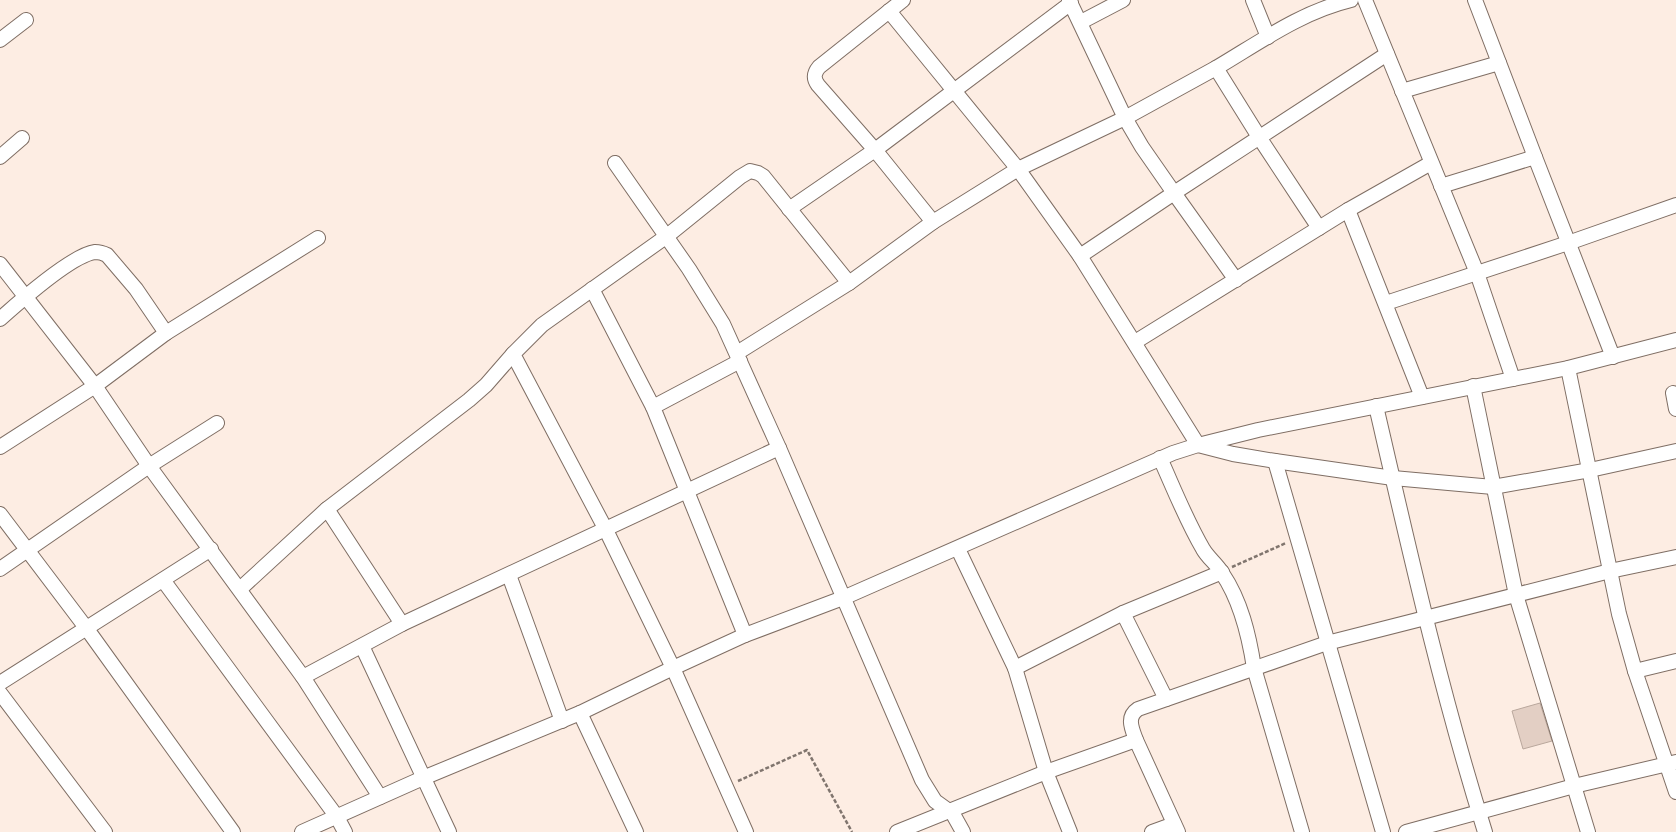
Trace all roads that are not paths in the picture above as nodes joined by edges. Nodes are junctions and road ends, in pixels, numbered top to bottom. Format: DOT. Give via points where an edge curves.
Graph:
graph roads {
  1 [pos="903,0"];
  2 [pos="1122,0"];
  3 [pos="1253,0"];
  4 [pos="1351,0"];
  5 [pos="1366,0"];
  6 [pos="1475,0"];
  7 [pos="1070,2"];
  8 [pos="889,11"];
  9 [pos="26,20"];
  10 [pos="1081,22"];
  11 [pos="1268,37"];
  12 [pos="0,40"];
  13 [pos="1387,54"];
  14 [pos="1499,63"];
  15 [pos="1216,68"];
  16 [pos="953,90"];
  17 [pos="1402,92"];
  18 [pos="1125,118"];
  19 [pos="1259,137"];
  20 [pos="22,138"];
  21 [pos="875,150"];
  22 [pos="0,156"];
  23 [pos="1535,157"];
  24 [pos="615,163"];
  25 [pos="1431,163"];
  26 [pos="1018,169"];
  27 [pos="1440,186"];
  28 [pos="1174,193"];
  29 [pos="1676,205"];
  30 [pos="789,209"];
  31 [pos="1348,210"];
  32 [pos="933,222"];
  33 [pos="1319,228"];
  34 [pos="667,236"];
  35 [pos="318,238"];
  36 [pos="1568,243"];
  37 [pos="1080,256"];
  38 [pos="0,264"];
  39 [pos="1477,273"];
  40 [pos="1236,280"];
  41 [pos="849,284"];
  42 [pos="592,289"];
  43 [pos="26,296"];
  44 [pos="1386,303"];
  45 [pos="0,319"];
  46 [pos="166,333"];
  47 [pos="1676,340"];
  48 [pos="1135,342"];
  49 [pos="513,354"];
  50 [pos="1613,356"];
  51 [pos="739,357"];
  52 [pos="1568,368"];
  53 [pos="1513,379"];
  54 [pos="96,386"];
  55 [pos="1473,386"];
  56 [pos="1673,393"];
  57 [pos="1422,397"];
  58 [pos="1376,406"];
  59 [pos="653,408"];
  60 [pos="1676,409"];
  61 [pos="217,423"];
  62 [pos="1198,445"];
  63 [pos="0,447"];
  64 [pos="779,448"];
  65 [pos="1676,451"];
  66 [pos="1160,458"];
  67 [pos="1275,461"];
  68 [pos="149,466"];
  69 [pos="1590,470"];
  70 [pos="1393,478"];
  71 [pos="1493,487"];
  72 [pos="687,490"];
  73 [pos="327,509"];
  74 [pos="0,514"];
  75 [pos="606,530"];
  76 [pos="211,549"];
  77 [pos="958,549"];
  78 [pos="27,550"];
  79 [pos="1676,557"];
  80 [pos="0,569"];
  81 [pos="1610,571"];
  82 [pos="1222,572"];
  83 [pos="510,575"];
  84 [pos="164,580"];
  85 [pos="240,589"];
  86 [pos="1516,595"];
  87 [pos="843,598"];
  88 [pos="1124,613"];
  89 [pos="1425,618"];
  90 [pos="402,624"];
  91 [pos="86,629"];
  92 [pos="745,635"];
  93 [pos="1327,643"];
  94 [pos="362,646"];
  95 [pos="1676,661"];
  96 [pos="672,668"];
  97 [pos="1015,668"];
  98 [pos="1254,668"];
  99 [pos="1635,671"];
  100 [pos="303,677"];
  101 [pos="0,683"];
  102 [pos="0,692"];
  103 [pos="1166,699"];
  104 [pos="580,714"];
  105 [pos="562,721"];
  106 [pos="1136,740"];
  107 [pos="1672,763"];
  108 [pos="1046,772"];
  109 [pos="423,778"];
  110 [pos="1574,786"];
  111 [pos="1676,792"];
  112 [pos="380,797"];
  113 [pos="949,812"];
  114 [pos="1479,812"];
  115 [pos="337,817"];
  116 [pos="1176,828"];
  117 [pos="105,832"];
  118 [pos="233,832"];
  119 [pos="302,832"];
  120 [pos="344,832"];
  121 [pos="449,832"];
  122 [pos="636,832"];
  123 [pos="746,832"];
  124 [pos="897,832"];
  125 [pos="963,832"];
  126 [pos="1070,832"];
  127 [pos="1152,832"];
  128 [pos="1302,832"];
  129 [pos="1383,832"];
  130 [pos="1406,832"];
  131 [pos="1485,832"];
  132 [pos="1588,832"];
  1 -- 8 [label="street"];
  2 -- 10 [label="street"];
  3 -- 11 [label="street"];
  4 -- 11 [label="street" via="1302,16"];
  5 -- 13 [label="street"];
  6 -- 14 [label="street"];
  7 -- 10 [label="street"];
  7 -- 16 [label="street"];
  8 -- 16 [label="street"];
  8 -- 21 [label="street" via="819,67 814,75 818,85"];
  9 -- 12 [label="street"];
  10 -- 18 [label="street"];
  11 -- 15 [label="street"];
  13 -- 17 [label="street"];
  13 -- 19 [label="street"];
  14 -- 17 [label="street"];
  14 -- 23 [label="street"];
  15 -- 18 [label="street"];
  15 -- 19 [label="street"];
  16 -- 21 [label="street"];
  16 -- 26 [label="street"];
  17 -- 25 [label="street"];
  18 -- 26 [label="street"];
  18 -- 28 [label="street"];
  19 -- 28 [label="street"];
  19 -- 33 [label="street"];
  20 -- 22 [label="street"];
  21 -- 30 [label="street"];
  21 -- 32 [label="street"];
  23 -- 27 [label="street"];
  23 -- 36 [label="street"];
  24 -- 34 [label="street"];
  25 -- 27 [label="street"];
  25 -- 31 [label="street"];
  26 -- 32 [label="street"];
  26 -- 37 [label="street"];
  27 -- 39 [label="street"];
  28 -- 37 [label="street"];
  28 -- 40 [label="street"];
  29 -- 36 [label="street"];
  30 -- 34 [label="street" via="763,176 750,171"];
  30 -- 41 [label="street"];
  31 -- 33 [label="street"];
  31 -- 44 [label="street"];
  32 -- 41 [label="street"];
  33 -- 40 [label="street"];
  34 -- 42 [label="street"];
  34 -- 51 [label="street" via="706,295"];
  35 -- 46 [label="street"];
  36 -- 39 [label="street"];
  36 -- 50 [label="street"];
  37 -- 48 [label="street"];
  38 -- 43 [label="street"];
  39 -- 44 [label="street"];
  39 -- 53 [label="street"];
  40 -- 48 [label="street"];
  41 -- 51 [label="street"];
  42 -- 49 [label="street" via="542,325"];
  42 -- 59 [label="street"];
  43 -- 45 [label="street"];
  43 -- 46 [label="street" via="80,257 101,253 107,255 136,289"];
  43 -- 54 [label="street"];
  44 -- 57 [label="street"];
  46 -- 54 [label="street"];
  47 -- 50 [label="street"];
  48 -- 62 [label="street"];
  49 -- 73 [label="street" via="470,400"];
  49 -- 75 [label="street"];
  50 -- 52 [label="street"];
  51 -- 59 [label="street"];
  51 -- 64 [label="street"];
  52 -- 53 [label="street"];
  52 -- 69 [label="street"];
  53 -- 55 [label="street"];
  54 -- 63 [label="street"];
  54 -- 68 [label="street"];
  55 -- 57 [label="street"];
  55 -- 71 [label="street"];
  56 -- 60 [label="street"];
  57 -- 58 [label="street"];
  58 -- 62 [label="street"];
  58 -- 70 [label="street"];
  59 -- 72 [label="street"];
  61 -- 68 [label="street"];
  62 -- 66 [label="street"];
  62 -- 67 [label="street"];
  64 -- 72 [label="street"];
  64 -- 87 [label="street"];
  65 -- 69 [label="street"];
  66 -- 77 [label="street"];
  66 -- 82 [label="street" via="1204,550"];
  67 -- 70 [label="street"];
  67 -- 93 [label="street"];
  68 -- 76 [label="street"];
  68 -- 78 [label="street"];
  69 -- 71 [label="street"];
  69 -- 81 [label="street"];
  70 -- 71 [label="street"];
  70 -- 89 [label="street"];
  71 -- 86 [label="street"];
  72 -- 75 [label="street"];
  72 -- 92 [label="street"];
  73 -- 85 [label="street"];
  73 -- 90 [label="street"];
  74 -- 78 [label="street"];
  75 -- 83 [label="street"];
  75 -- 96 [label="street"];
  76 -- 84 [label="street"];
  76 -- 85 [label="street"];
  77 -- 87 [label="street"];
  77 -- 97 [label="street"];
  78 -- 80 [label="street"];
  78 -- 91 [label="street"];
  79 -- 81 [label="street"];
  81 -- 86 [label="street"];
  81 -- 99 [label="street"];
  82 -- 88 [label="street"];
  82 -- 98 [label="street" via="1243,617"];
  83 -- 90 [label="street"];
  83 -- 105 [label="street"];
  84 -- 91 [label="street"];
  84 -- 115 [label="street"];
  85 -- 100 [label="street"];
  86 -- 89 [label="street"];
  86 -- 110 [label="street"];
  87 -- 92 [label="street"];
  87 -- 113 [label="street" via="922,780 932,798"];
  88 -- 97 [label="street"];
  88 -- 103 [label="street"];
  89 -- 93 [label="street"];
  89 -- 114 [label="street"];
  90 -- 94 [label="street"];
  91 -- 101 [label="street"];
  91 -- 118 [label="street"];
  92 -- 96 [label="street"];
  93 -- 98 [label="street"];
  93 -- 129 [label="street"];
  94 -- 100 [label="street"];
  94 -- 109 [label="street"];
  95 -- 99 [label="street"];
  96 -- 104 [label="street"];
  96 -- 123 [label="street"];
  97 -- 108 [label="street"];
  98 -- 103 [label="street"];
  98 -- 128 [label="street"];
  99 -- 107 [label="street"];
  100 -- 112 [label="street"];
  102 -- 117 [label="street"];
  103 -- 106 [label="street" via="1133,712 1130,718"];
  104 -- 105 [label="street"];
  104 -- 122 [label="street"];
  105 -- 109 [label="street"];
  106 -- 108 [label="street"];
  106 -- 116 [label="street"];
  107 -- 110 [label="street"];
  107 -- 111 [label="street"];
  108 -- 113 [label="street"];
  108 -- 126 [label="street"];
  109 -- 112 [label="street"];
  109 -- 121 [label="street"];
  110 -- 114 [label="street"];
  110 -- 132 [label="street"];
  112 -- 115 [label="street"];
  113 -- 124 [label="street"];
  113 -- 125 [label="street" via="956,818"];
  114 -- 130 [label="street"];
  114 -- 131 [label="street"];
  115 -- 119 [label="street"];
  115 -- 120 [label="street"];
  116 -- 127 [label="street"];
}
